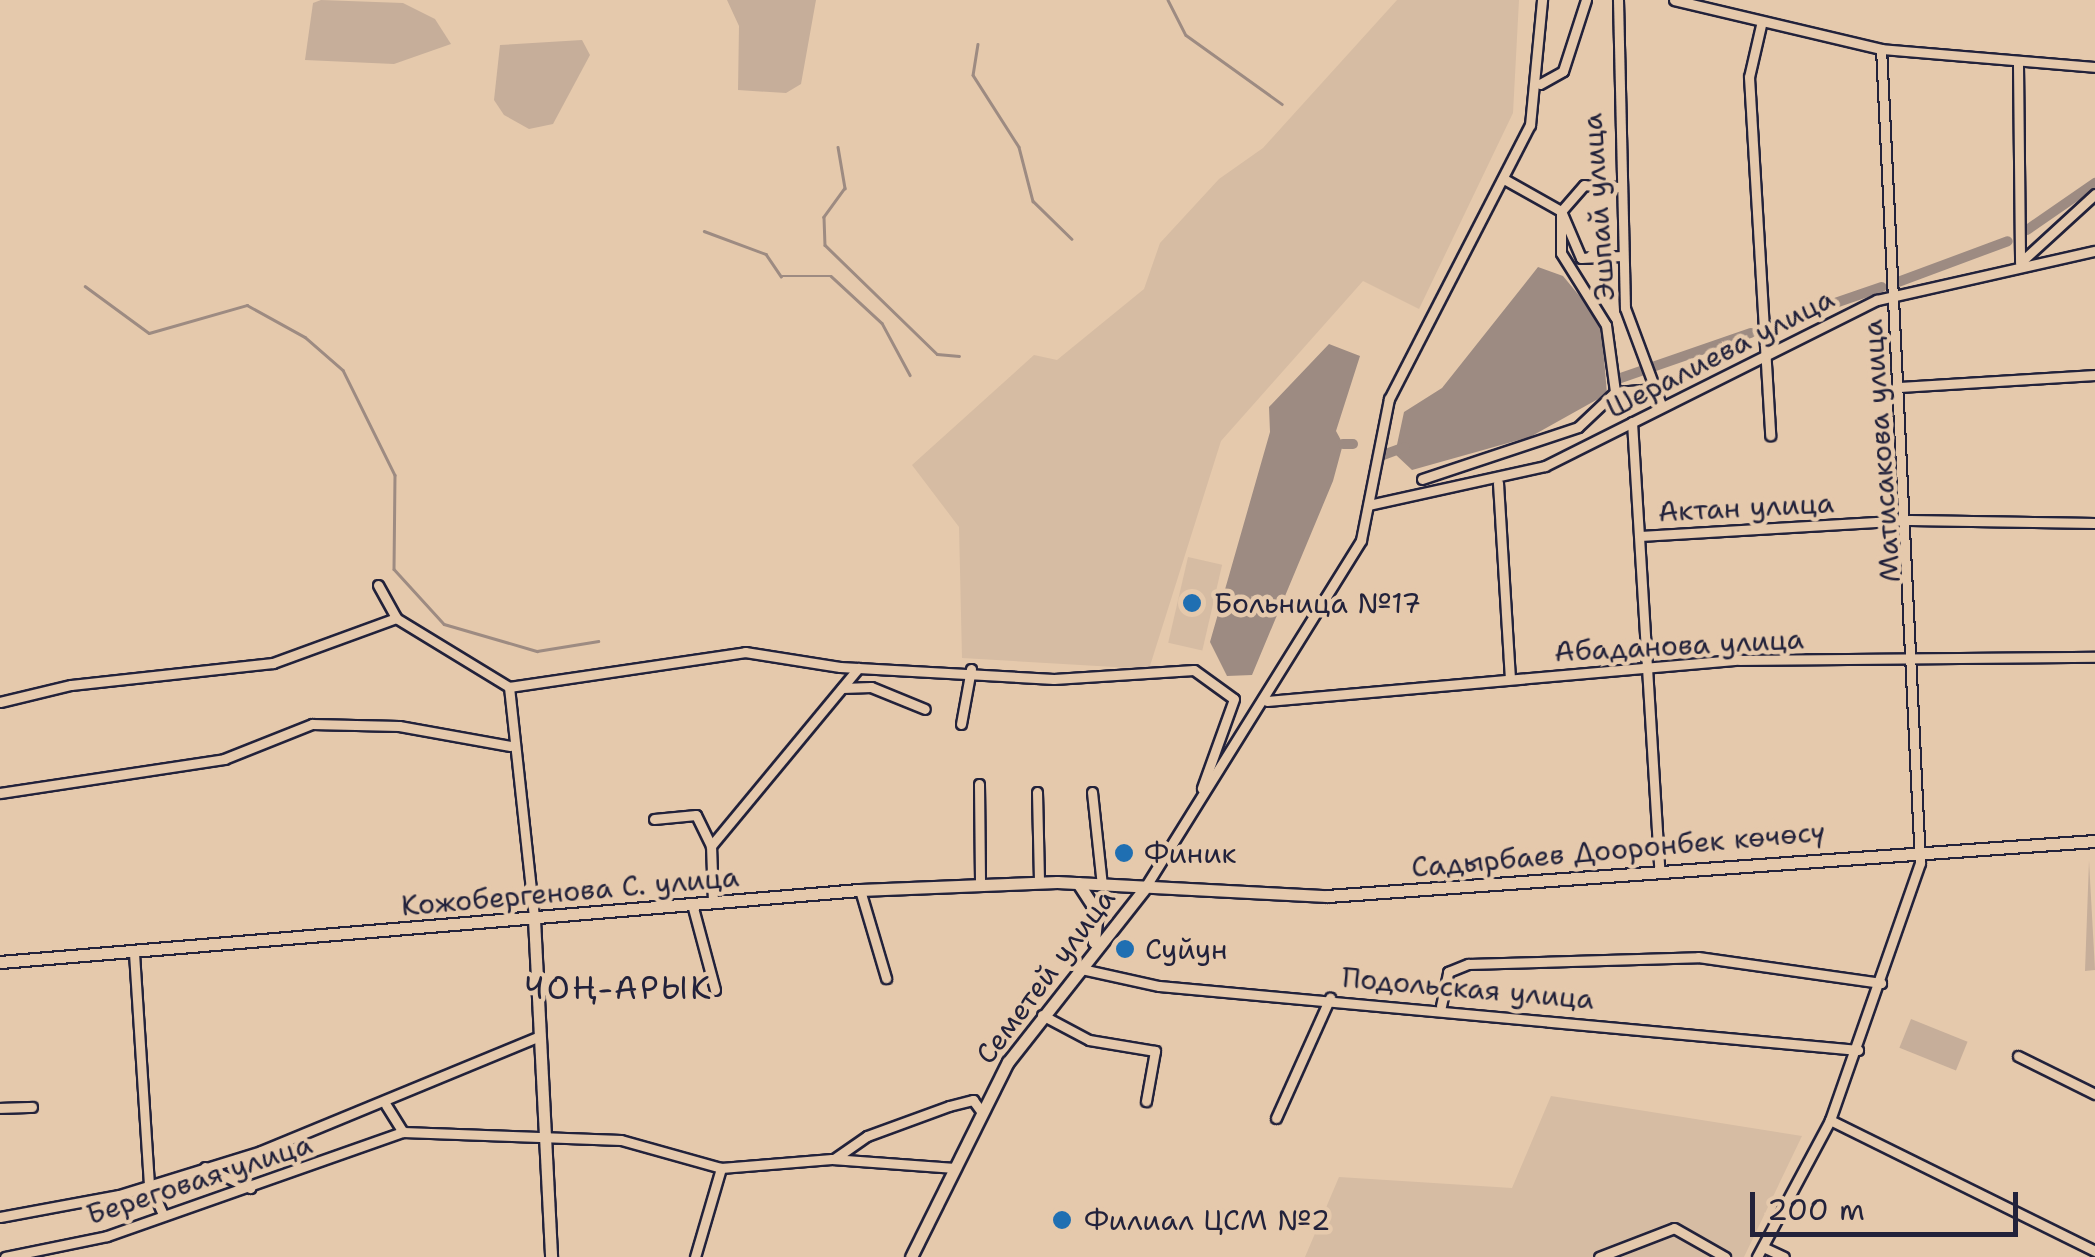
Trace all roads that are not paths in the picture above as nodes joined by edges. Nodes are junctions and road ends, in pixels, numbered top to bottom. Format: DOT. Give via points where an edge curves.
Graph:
graph roads {
  1 [pos="1542,0"];
  2 [pos="1586,0"];
  3 [pos="1618,0"];
  4 [pos="1674,0"];
  5 [pos="1761,25"];
  6 [pos="1881,48"];
  7 [pos="2018,65"];
  8 [pos="2095,68"];
  9 [pos="1540,84"];
  10 [pos="1504,179"];
  11 [pos="1618,187"];
  12 [pos="2095,194"];
  13 [pos="1562,211"];
  14 [pos="2095,250"];
  15 [pos="1622,256"];
  16 [pos="2020,263"];
  17 [pos="1893,295"];
  18 [pos="1765,350"];
  19 [pos="2095,375"];
  20 [pos="1900,387"];
  21 [pos="1655,389"];
  22 [pos="1615,392"];
  23 [pos="1661,405"];
  24 [pos="1632,422"];
  25 [pos="1770,434"];
  26 [pos="1422,479"];
  27 [pos="1498,483"];
  28 [pos="1369,505"];
  29 [pos="1910,520"];
  30 [pos="2095,523"];
  31 [pos="1640,536"];
  32 [pos="378,585"];
  33 [pos="396,618"];
  34 [pos="1916,657"];
  35 [pos="2095,657"];
  36 [pos="858,668"];
  37 [pos="1650,669"];
  38 [pos="971,670"];
  39 [pos="1510,678"];
  40 [pos="510,687"];
  41 [pos="842,688"];
  42 [pos="1267,701"];
  43 [pos="0,702"];
  44 [pos="925,709"];
  45 [pos="961,724"];
  46 [pos="510,746"];
  47 [pos="979,784"];
  48 [pos="1037,792"];
  49 [pos="1092,792"];
  50 [pos="0,793"];
  51 [pos="1198,800"];
  52 [pos="654,819"];
  53 [pos="2095,841"];
  54 [pos="710,846"];
  55 [pos="1920,850"];
  56 [pos="1659,869"];
  57 [pos="1039,882"];
  58 [pos="980,883"];
  59 [pos="1078,883"];
  60 [pos="1102,885"];
  61 [pos="1144,889"];
  62 [pos="860,890"];
  63 [pos="714,902"];
  64 [pos="692,904"];
  65 [pos="534,918"];
  66 [pos="1091,950"];
  67 [pos="134,953"];
  68 [pos="0,962"];
  69 [pos="1077,968"];
  70 [pos="886,978"];
  71 [pos="1882,983"];
  72 [pos="715,990"];
  73 [pos="1330,998"];
  74 [pos="1441,1006"];
  75 [pos="1042,1015"];
  76 [pos="538,1037"];
  77 [pos="1858,1050"];
  78 [pos="2018,1056"];
  79 [pos="2095,1094"];
  80 [pos="1146,1101"];
  81 [pos="386,1105"];
  82 [pos="32,1107"];
  83 [pos="0,1108"];
  84 [pos="981,1111"];
  85 [pos="1276,1118"];
  86 [pos="1830,1120"];
  87 [pos="403,1132"];
  88 [pos="546,1134"];
  89 [pos="832,1160"];
  90 [pos="206,1167"];
  91 [pos="720,1168"];
  92 [pos="955,1168"];
  93 [pos="150,1183"];
  94 [pos="250,1188"];
  95 [pos="163,1214"];
  96 [pos="0,1217"];
  97 [pos="1763,1246"];
  98 [pos="2095,1251"];
  99 [pos="5,1257"];
  100 [pos="552,1257"];
  101 [pos="694,1257"];
  102 [pos="910,1257"];
  103 [pos="1599,1257"];
  104 [pos="1725,1257"];
  105 [pos="1757,1257"];
  106 [pos="1784,1257"];
  1 -- 9 [label="street"];
  2 -- 9 [label="street" via="1563,72"];
  3 -- 11 [label="street, Эшпай улица"];
  4 -- 5 [label="street"];
  5 -- 6 [label="street"];
  5 -- 18 [label="street" via="1749,77"];
  6 -- 7 [label="street"];
  6 -- 17 [label="street, Матисакова улица"];
  7 -- 8 [label="street"];
  7 -- 16 [label="street"];
  9 -- 10 [label="street"];
  10 -- 13 [label="street"];
  10 -- 28 [label="street" via="1389,399"];
  11 -- 13 [label="street" via="1584,185"];
  11 -- 15 [label="street, Эшпай улица"];
  12 -- 16 [label="street"];
  13 -- 15 [label="street" via="1580,258"];
  13 -- 22 [label="street" via="1561,253 1606,324"];
  14 -- 16 [label="street, Шералиева улица"];
  15 -- 21 [label="street, Эшпай улица" via="1626,308"];
  16 -- 17 [label="street, Шералиева улица"];
  17 -- 18 [label="street, Шералиева улица"];
  17 -- 20 [label="street, Матисакова улица"];
  18 -- 23 [label="street, Шералиева улица"];
  18 -- 25 [label="street"];
  19 -- 20 [label="street"];
  20 -- 29 [label="street, Матисакова улица"];
  21 -- 22 [label="street"];
  21 -- 23 [label="street, Эшпай улица"];
  22 -- 26 [label="street" via="1578,427"];
  23 -- 24 [label="street, Шералиева улица"];
  24 -- 27 [label="street, Шералиева улица"];
  24 -- 31 [label="street"];
  27 -- 28 [label="street, Шералиева улица"];
  27 -- 39 [label="street"];
  28 -- 42 [label="street" via="1352,561"];
  29 -- 30 [label="street, Актан улица"];
  29 -- 31 [label="street, Актан улица"];
  29 -- 34 [label="street, Матисакова улица"];
  31 -- 37 [label="street"];
  32 -- 33 [label="street"];
  33 -- 40 [label="street"];
  33 -- 43 [label="street" via="273,664 71,684"];
  34 -- 35 [label="street, Абаданова улица"];
  34 -- 37 [label="street, Абаданова улица"];
  34 -- 55 [label="street, Матисакова улица"];
  36 -- 38 [label="street"];
  36 -- 40 [label="street" via="745,652"];
  36 -- 41 [label="street"];
  37 -- 39 [label="street, Абаданова улица"];
  37 -- 56 [label="street"];
  38 -- 45 [label="street"];
  38 -- 51 [label="street" via="1054,679 1178,669 1216,678 1234,710"];
  39 -- 42 [label="street, Абаданова улица"];
  40 -- 46 [label="street"];
  41 -- 44 [label="street" via="871,687"];
  41 -- 54 [label="street"];
  42 -- 51 [label="street"];
  46 -- 50 [label="street" via="399,726 312,724 224,759"];
  46 -- 65 [label="street"];
  47 -- 58 [label="street"];
  48 -- 57 [label="street"];
  49 -- 60 [label="street"];
  51 -- 61 [label="street"];
  52 -- 54 [label="street" via="696,815"];
  53 -- 55 [label="main road, Садырбаев Дооронбек көчөсү"];
  54 -- 63 [label="street"];
  55 -- 56 [label="main road, Садырбаев Дооронбек көчөсү"];
  55 -- 71 [label="street, Матисакова улица"];
  56 -- 61 [label="main road, Садырбаев Дооронбек көчөсү" via="1328,896"];
  57 -- 58 [label="main road, Кожобергенова С. улица"];
  57 -- 59 [label="main road, Кожобергенова С. улица"];
  58 -- 62 [label="main road, Кожобергенова С. улица"];
  59 -- 60 [label="main road, Кожобергенова С. улица"];
  59 -- 66 [label="main road" via="1096,912"];
  60 -- 61 [label="main road, Кожобергенова С. улица"];
  61 -- 66 [label="main road, Семетей улица"];
  62 -- 63 [label="main road, Кожобергенова С. улица"];
  62 -- 70 [label="street"];
  63 -- 64 [label="main road, Кожобергенова С. улица"];
  64 -- 65 [label="main road, Кожобергенова С. улица"];
  64 -- 72 [label="street"];
  65 -- 67 [label="main road, Кожобергенова С. улица"];
  65 -- 76 [label="main road"];
  66 -- 69 [label="main road, Семетей улица"];
  67 -- 68 [label="main road, Кожобергенова С. улица"];
  67 -- 93 [label="street"];
  69 -- 73 [label="street, Подольская улица" via="1098,979"];
  69 -- 75 [label="main road, Семетей улица"];
  71 -- 74 [label="street" via="1698,958 1468,964 1448,972"];
  71 -- 77 [label="street, Матисакова улица"];
  73 -- 74 [label="street, Подольская улица"];
  73 -- 85 [label="street"];
  74 -- 77 [label="street, Подольская улица"];
  75 -- 80 [label="street" via="1089,1040 1156,1052"];
  75 -- 84 [label="main road, Семетей улица"];
  76 -- 81 [label="street, Береговая улица"];
  76 -- 88 [label="main road"];
  77 -- 86 [label="street, Матисакова улица"];
  78 -- 79 [label="street"];
  81 -- 87 [label="street"];
  81 -- 90 [label="street, Береговая улица"];
  82 -- 83 [label="street"];
  84 -- 89 [label="street" via="973,1100 949,1106 867,1136"];
  84 -- 92 [label="main road, Семетей улица"];
  86 -- 97 [label="street, Матисакова улица"];
  86 -- 98 [label="street"];
  87 -- 88 [label="street, Береговая улица"];
  87 -- 94 [label="street, Береговая улица"];
  88 -- 91 [label="street, Береговая улица" via="650,1145"];
  88 -- 100 [label="main road"];
  89 -- 91 [label="street, Береговая улица"];
  89 -- 92 [label="street, Береговая улица"];
  90 -- 93 [label="street, Береговая улица"];
  90 -- 94 [label="street"];
  91 -- 101 [label="street"];
  92 -- 102 [label="main road, Семетей улица"];
  93 -- 95 [label="street"];
  93 -- 96 [label="street, Береговая улица"];
  94 -- 95 [label="street, Береговая улица"];
  95 -- 99 [label="street, Береговая улица" via="107,1236"];
  97 -- 105 [label="street, Матисакова улица"];
  97 -- 106 [label="street"];
  103 -- 104 [label="street" via="1674,1228"];
}
